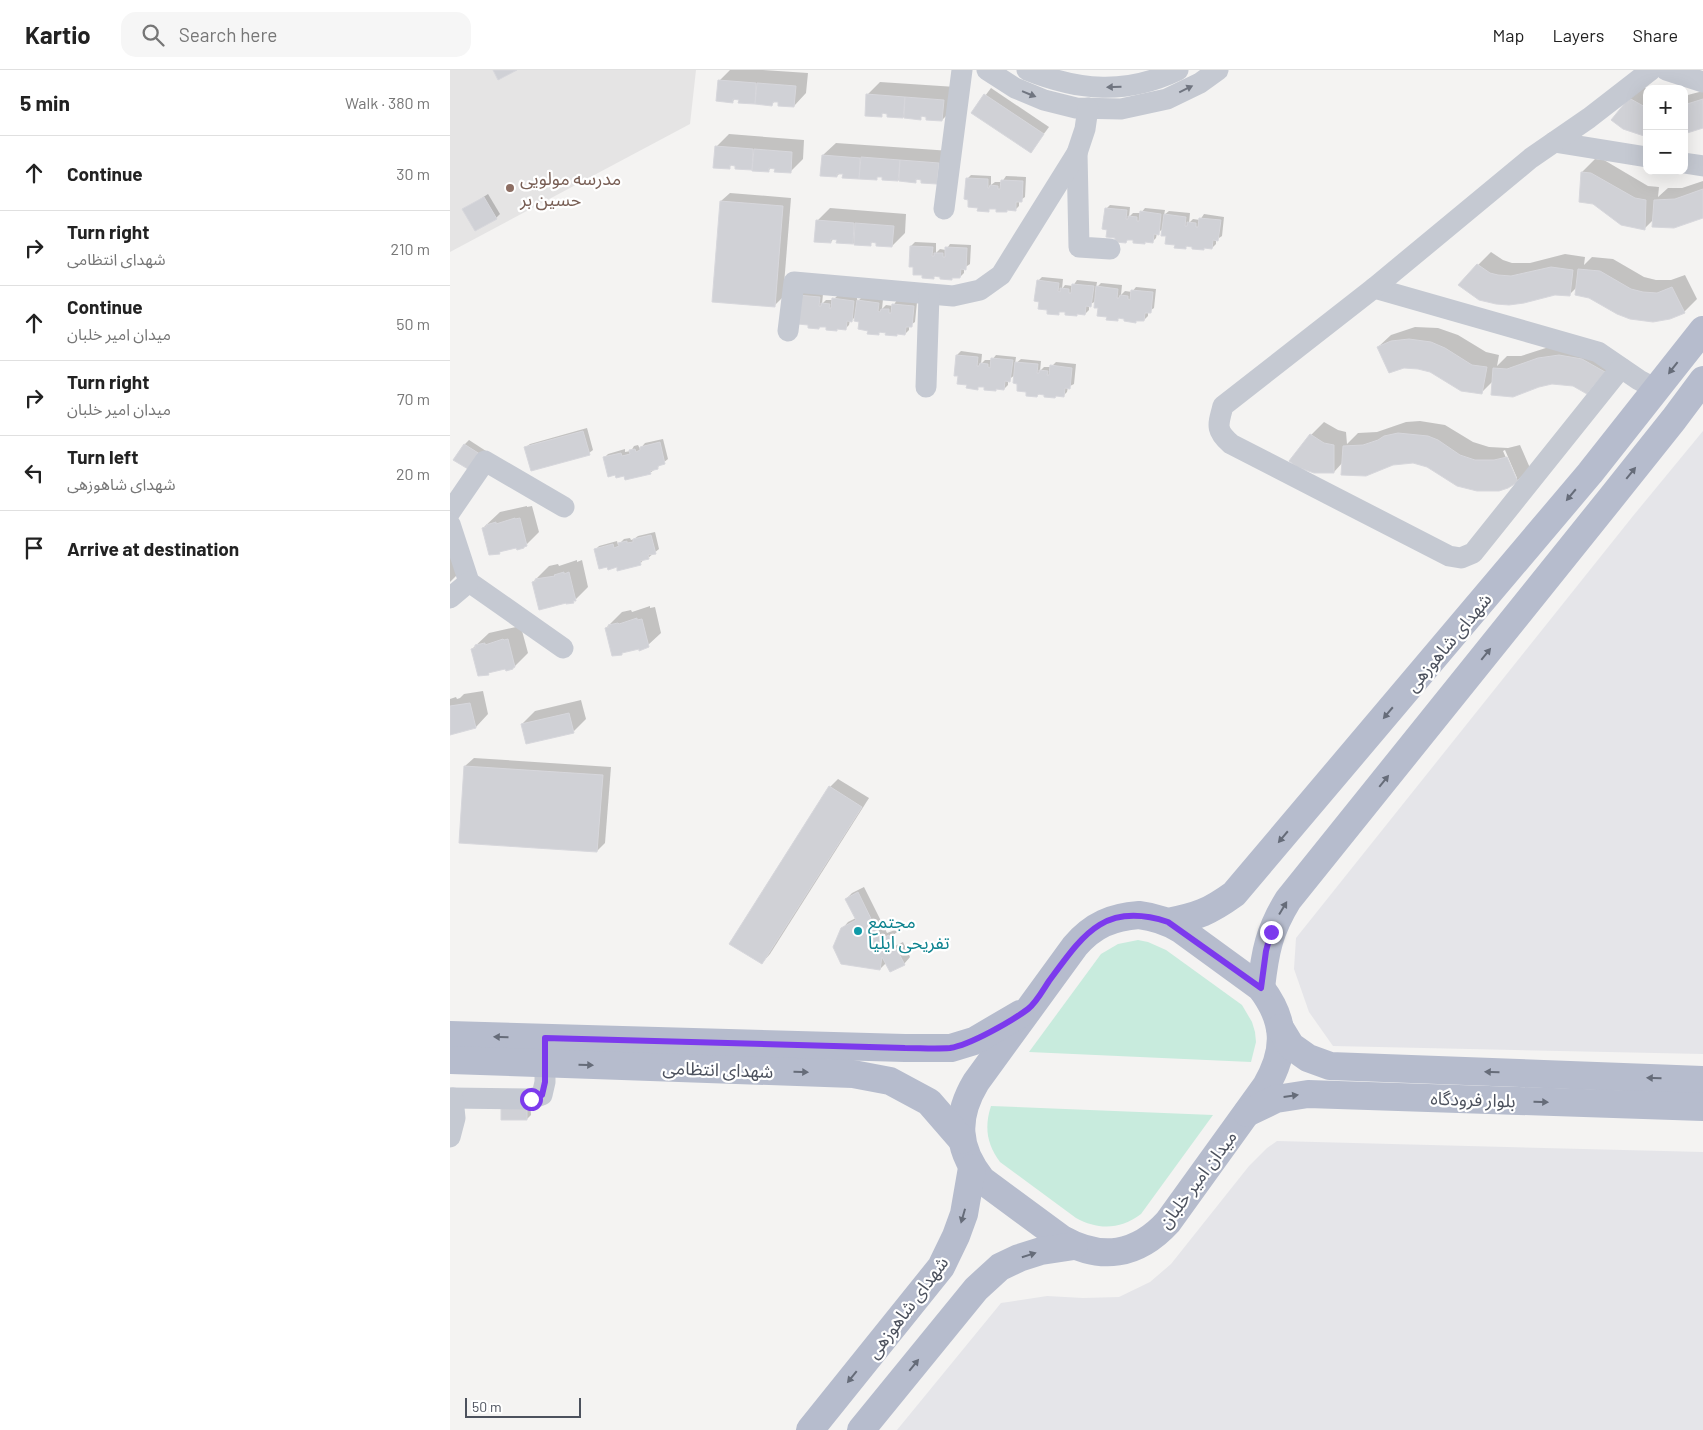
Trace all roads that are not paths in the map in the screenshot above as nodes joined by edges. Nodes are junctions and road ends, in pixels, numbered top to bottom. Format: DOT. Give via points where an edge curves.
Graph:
graph roads {
  1 [pos="962,70"];
  2 [pos="987,70"];
  3 [pos="1027,70"];
  4 [pos="1178,70"];
  5 [pos="1218,70"];
  6 [pos="1651,70"];
  7 [pos="1666,70"];
  8 [pos="1703,82"];
  9 [pos="1088,108"];
  10 [pos="1554,142"];
  11 [pos="1077,153"];
  12 [pos="1643,156"];
  13 [pos="1688,164"];
  14 [pos="1703,166"];
  15 [pos="944,209"];
  16 [pos="1110,249"];
  17 [pos="1374,288"];
  18 [pos="929,295"];
  19 [pos="788,331"];
  20 [pos="1701,335"];
  21 [pos="1621,368"];
  22 [pos="1703,380"];
  23 [pos="926,387"];
  24 [pos="1656,389"];
  25 [pos="564,507"];
  26 [pos="450,512"];
  27 [pos="450,524"];
  28 [pos="469,582"];
  29 [pos="450,598"];
  30 [pos="563,648"];
  31 [pos="1168,922"];
  32 [pos="1261,988"];
  33 [pos="1030,1008"];
  34 [pos="1280,1028"];
  35 [pos="450,1035"];
  36 [pos="545,1051"];
  37 [pos="450,1060"];
  38 [pos="1703,1080"];
  39 [pos="452,1098"];
  40 [pos="1703,1107"];
  41 [pos="1246,1113"];
  42 [pos="450,1137"];
  43 [pos="962,1140"];
  44 [pos="972,1168"];
  45 [pos="1074,1246"];
  46 [pos="810,1430"];
  47 [pos="861,1430"];
  1 -- 15 [label="street"];
  2 -- 9 [label="street, one-way" via="1015,88 1044,100"];
  4 -- 3 [label="street, one-way" via="1119,88 1079,86"];
  9 -- 5 [label="street, one-way" via="1121,109 1167,99"];
  6 -- 10 [label="street"];
  7 -- 8 [label="street"];
  9 -- 11 [label="street"];
  10 -- 12 [label="street"];
  10 -- 17 [label="street"];
  11 -- 16 [label="street" via="1079,247"];
  11 -- 18 [label="street" via="1001,274 980,290 953,296"];
  13 -- 14 [label="street"];
  17 -- 21 [label="street" via="1598,352"];
  17 -- 21 [label="street" via="1223,406 1218,424 1220,434 1230,444 1449,556 1461,558 1473,553"];
  18 -- 19 [label="street" via="794,282"];
  18 -- 23 [label="street"];
  20 -- 24 [label="main road, شهدای شاهوزهی, one-way"];
  21 -- 24 [label="street"];
  32 -- 22 [label="main road, شهدای شاهوزهی, one-way" via="1271,932 1288,900"];
  24 -- 31 [label="main road, شهدای شاهوزهی, one-way" via="1583,481 1234,894 1207,912"];
  25 -- 26 [label="street" via="485,461"];
  27 -- 28 [label="street"];
  28 -- 29 [label="street"];
  28 -- 30 [label="street"];
  31 -- 32 [label="main road, میدان امیر خلبان"];
  31 -- 33 [label="main road, میدان امیر خلبان" via="1139,915 1117,918 1096,926 1074,946"];
  32 -- 34 [label="main road, میدان امیر خلبان" via="1270,1000"];
  33 -- 36 [label="main road, شهدای انتظامی" via="974,1041 951,1048"];
  33 -- 43 [label="main road, میدان امیر خلبان" via="968,1096 962,1118"];
  38 -- 34 [label="main road, بلوار فرودگاه, one-way" via="1330,1066 1308,1058 1291,1046"];
  34 -- 41 [label="main road, میدان امیر خلبان" via="1279,1058 1274,1072"];
  36 -- 35 [label="main road, شهدای انتظامی, one-way"];
  36 -- 37 [label="main road, شهدای انتظامی"];
  36 -- 39 [label="street" via="542,1095 531,1099"];
  36 -- 43 [label="main road, شهدای انتظامی, one-way" via="853,1074 890,1081 928,1102"];
  39 -- 42 [label="street" via="454,1118"];
  41 -- 40 [label="main road, بلوار فرودگاه, one-way" via="1276,1099 1308,1094"];
  41 -- 45 [label="main road, میدان امیر خلبان" via="1158,1232 1133,1248 1118,1252 1096,1252"];
  43 -- 44 [label="main road, میدان امیر خلبان"];
  44 -- 45 [label="main road, میدان امیر خلبان" via="992,1189"];
  44 -- 46 [label="main road, شهدای شاهوزهی, one-way" via="964,1214 941,1267"];
  47 -- 45 [label="main road, one-way" via="976,1289 1000,1267 1041,1251"];
}
